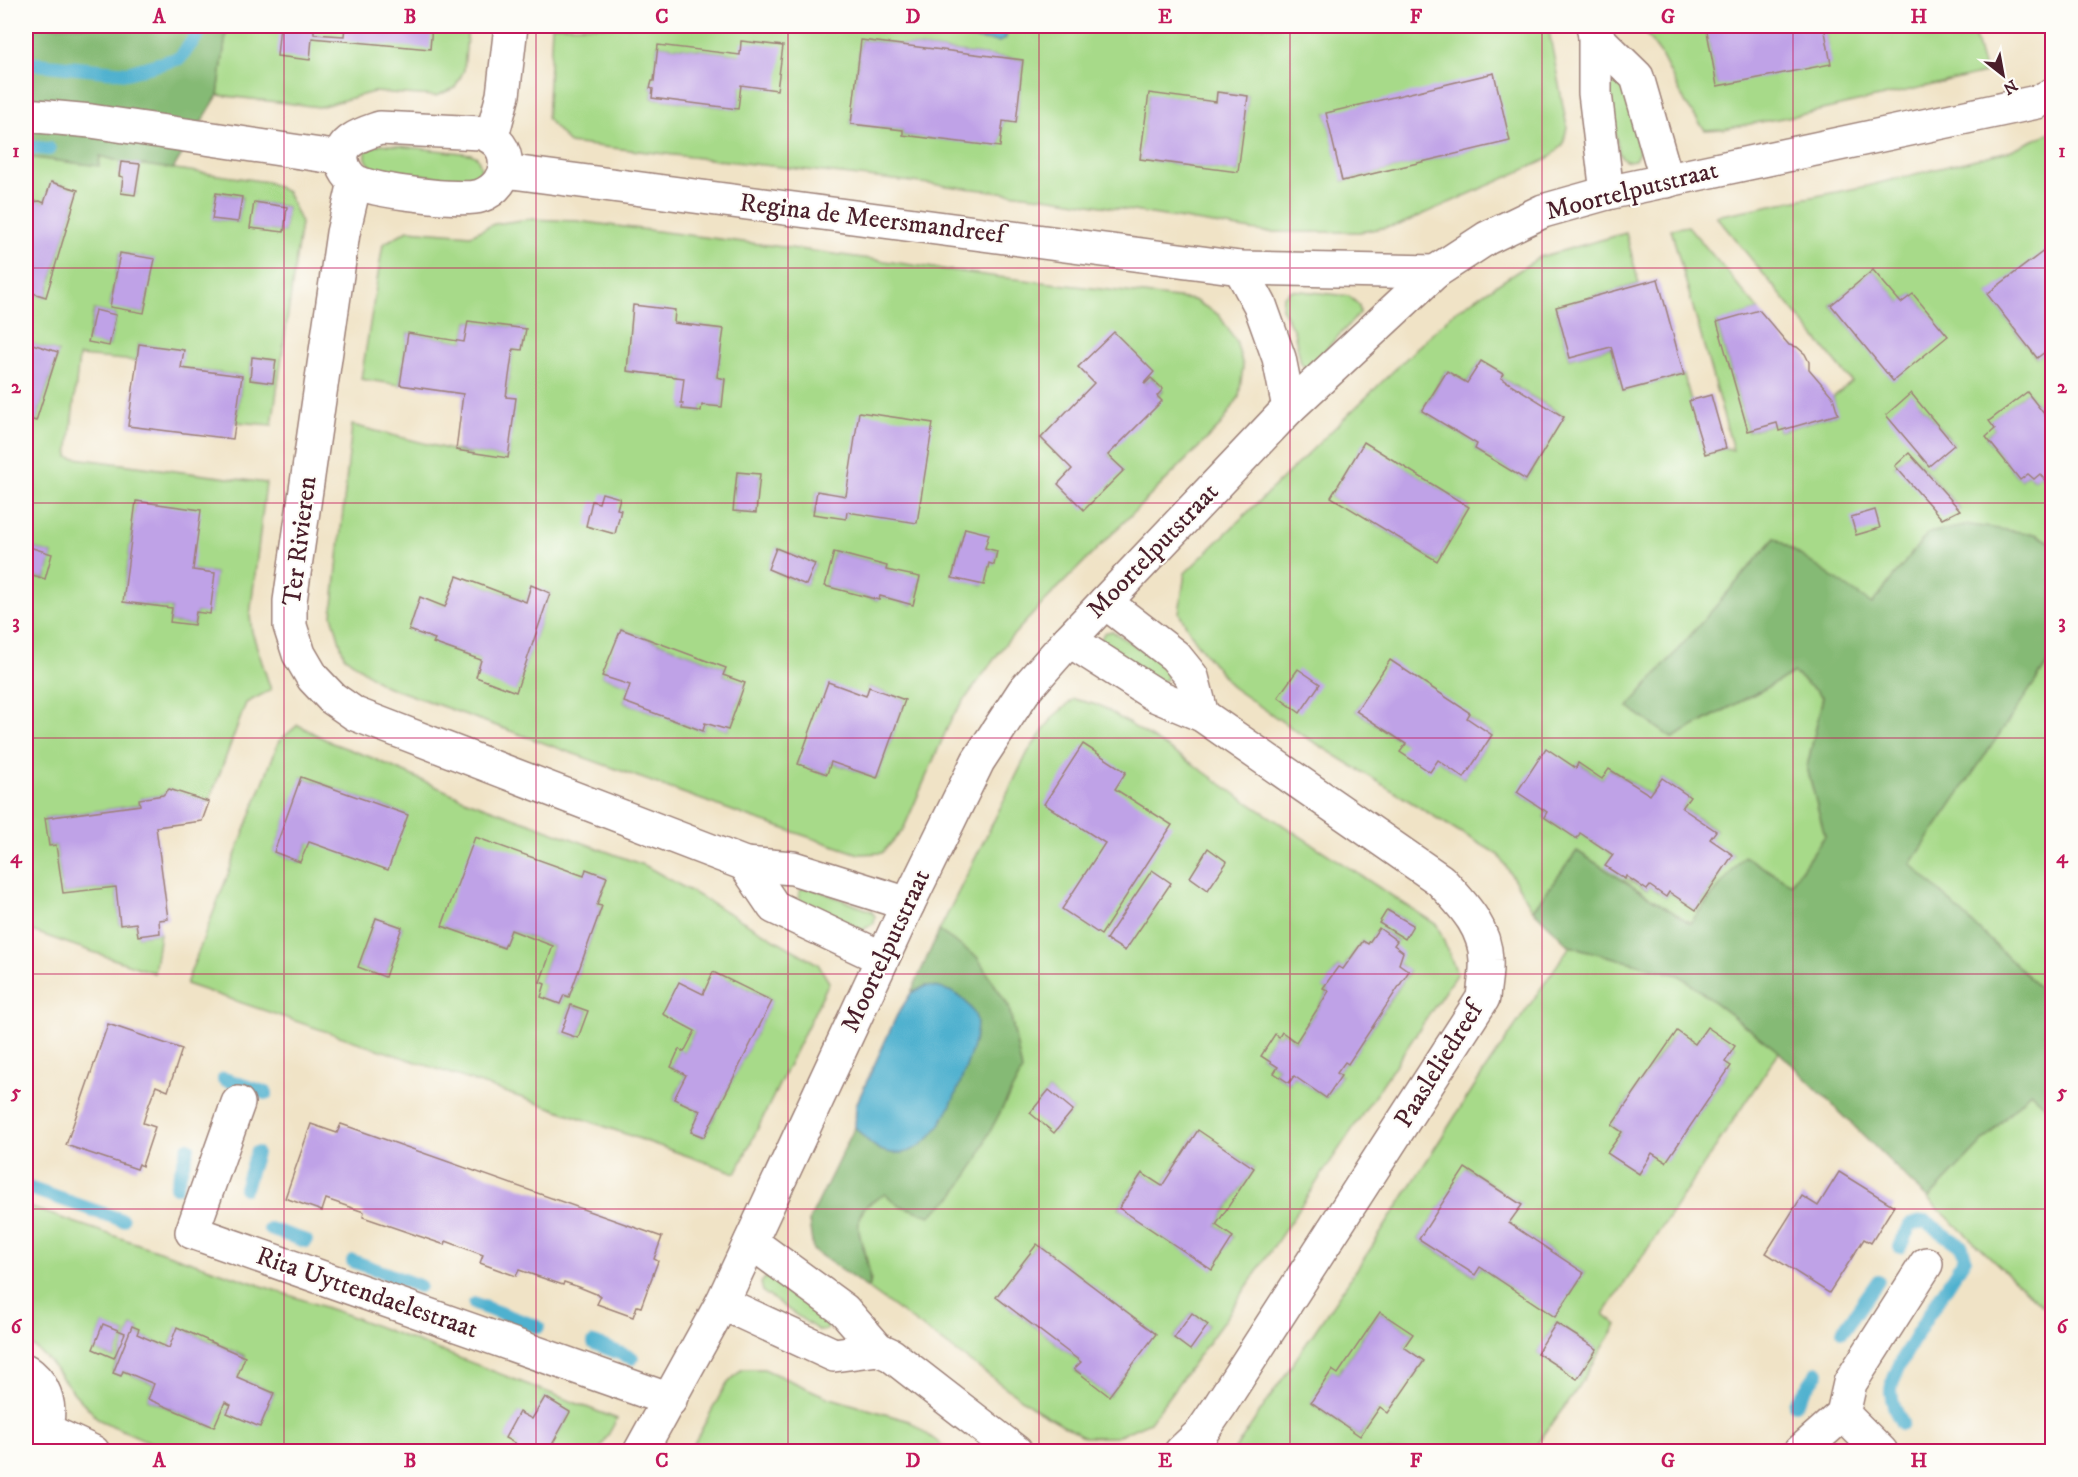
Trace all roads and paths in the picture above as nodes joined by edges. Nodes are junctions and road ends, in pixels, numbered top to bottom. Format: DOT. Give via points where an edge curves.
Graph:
graph roads {
  1 [pos="511,26"];
  2 [pos="1594,31"];
  3 [pos="2052,96"];
  4 [pos="26,116"];
  5 [pos="492,136"];
  6 [pos="348,170"];
  7 [pos="505,171"];
  8 [pos="1667,181"];
  9 [pos="1607,193"];
  10 [pos="1240,268"];
  11 [pos="1435,272"];
  12 [pos="1289,408"];
  13 [pos="1105,602"];
  14 [pos="1069,640"];
  15 [pos="1202,715"];
  16 [pos="745,864"];
  17 [pos="908,904"];
  18 [pos="882,958"];
  19 [pos="237,1103"];
  20 [pos="751,1242"];
  21 [pos="1926,1264"];
  22 [pos="722,1303"];
  23 [pos="878,1349"];
  24 [pos="26,1371"];
  25 [pos="670,1400"];
  26 [pos="1843,1414"];
  27 [pos="37,1441"];
  28 [pos="93,1452"];
  29 [pos="640,1452"];
  30 [pos="1016,1452"];
  31 [pos="1180,1452"];
  32 [pos="1800,1452"];
  33 [pos="1881,1452"];
  1 -- 5 [label="street" via="503,95"];
  2 -- 8 [label="street" via="1637,77"];
  2 -- 9 [label="street" via="1595,93"];
  3 -- 8 [label="street, Moortelputstraat"];
  4 -- 6 [label="street" via="91,121"];
  5 -- 6 [label="street" via="380,128 345,146"];
  5 -- 7 [label="street" via="501,146"];
  6 -- 7 [label="street" via="383,190 465,198 490,191"];
  6 -- 16 [label="street, Ter Rivieren" via="343,233 290,601 290,626 299,654 313,678 355,714"];
  7 -- 10 [label="street, Regina de Meersmandreef"];
  8 -- 9 [label="street, Moortelputstraat"];
  9 -- 11 [label="street, Moortelputstraat" via="1543,211 1487,238"];
  10 -- 11 [label="street, Regina de Meersmandreef"];
  10 -- 12 [label="street" via="1260,305 1279,358"];
  11 -- 12 [label="street, Moortelputstraat"];
  12 -- 13 [label="street, Moortelputstraat"];
  13 -- 14 [label="street, Moortelputstraat"];
  13 -- 15 [label="street" via="1175,656 1192,677"];
  14 -- 15 [label="street, Paasleliedreef" via="1157,696"];
  14 -- 17 [label="street, Moortelputstraat" via="1024,692 978,761"];
  15 -- 31 [label="street, Paasleliedreef" via="1440,880 1481,931 1486,959 1483,998 1219,1407 1202,1432"];
  16 -- 17 [label="street, Ter Rivieren" via="793,868"];
  16 -- 18 [label="street" via="774,907"];
  17 -- 18 [label="street, Moortelputstraat"];
  18 -- 20 [label="street, Moortelputstraat"];
  19 -- 25 [label="street, Rita Uyttendaelestraat" via="192,1232"];
  20 -- 22 [label="street, Moortelputstraat"];
  20 -- 23 [label="street" via="844,1310"];
  21 -- 26 [label="street" via="1850,1383"];
  22 -- 23 [label="street" via="834,1355"];
  22 -- 25 [label="street, Moortelputstraat"];
  23 -- 30 [label="street"];
  24 -- 27 [label="street" via="45,1393 49,1411"];
  25 -- 29 [label="street, Moortelputstraat"];
  26 -- 32 [label="street"];
  26 -- 33 [label="street"];
  27 -- 28 [label="street"];
}
